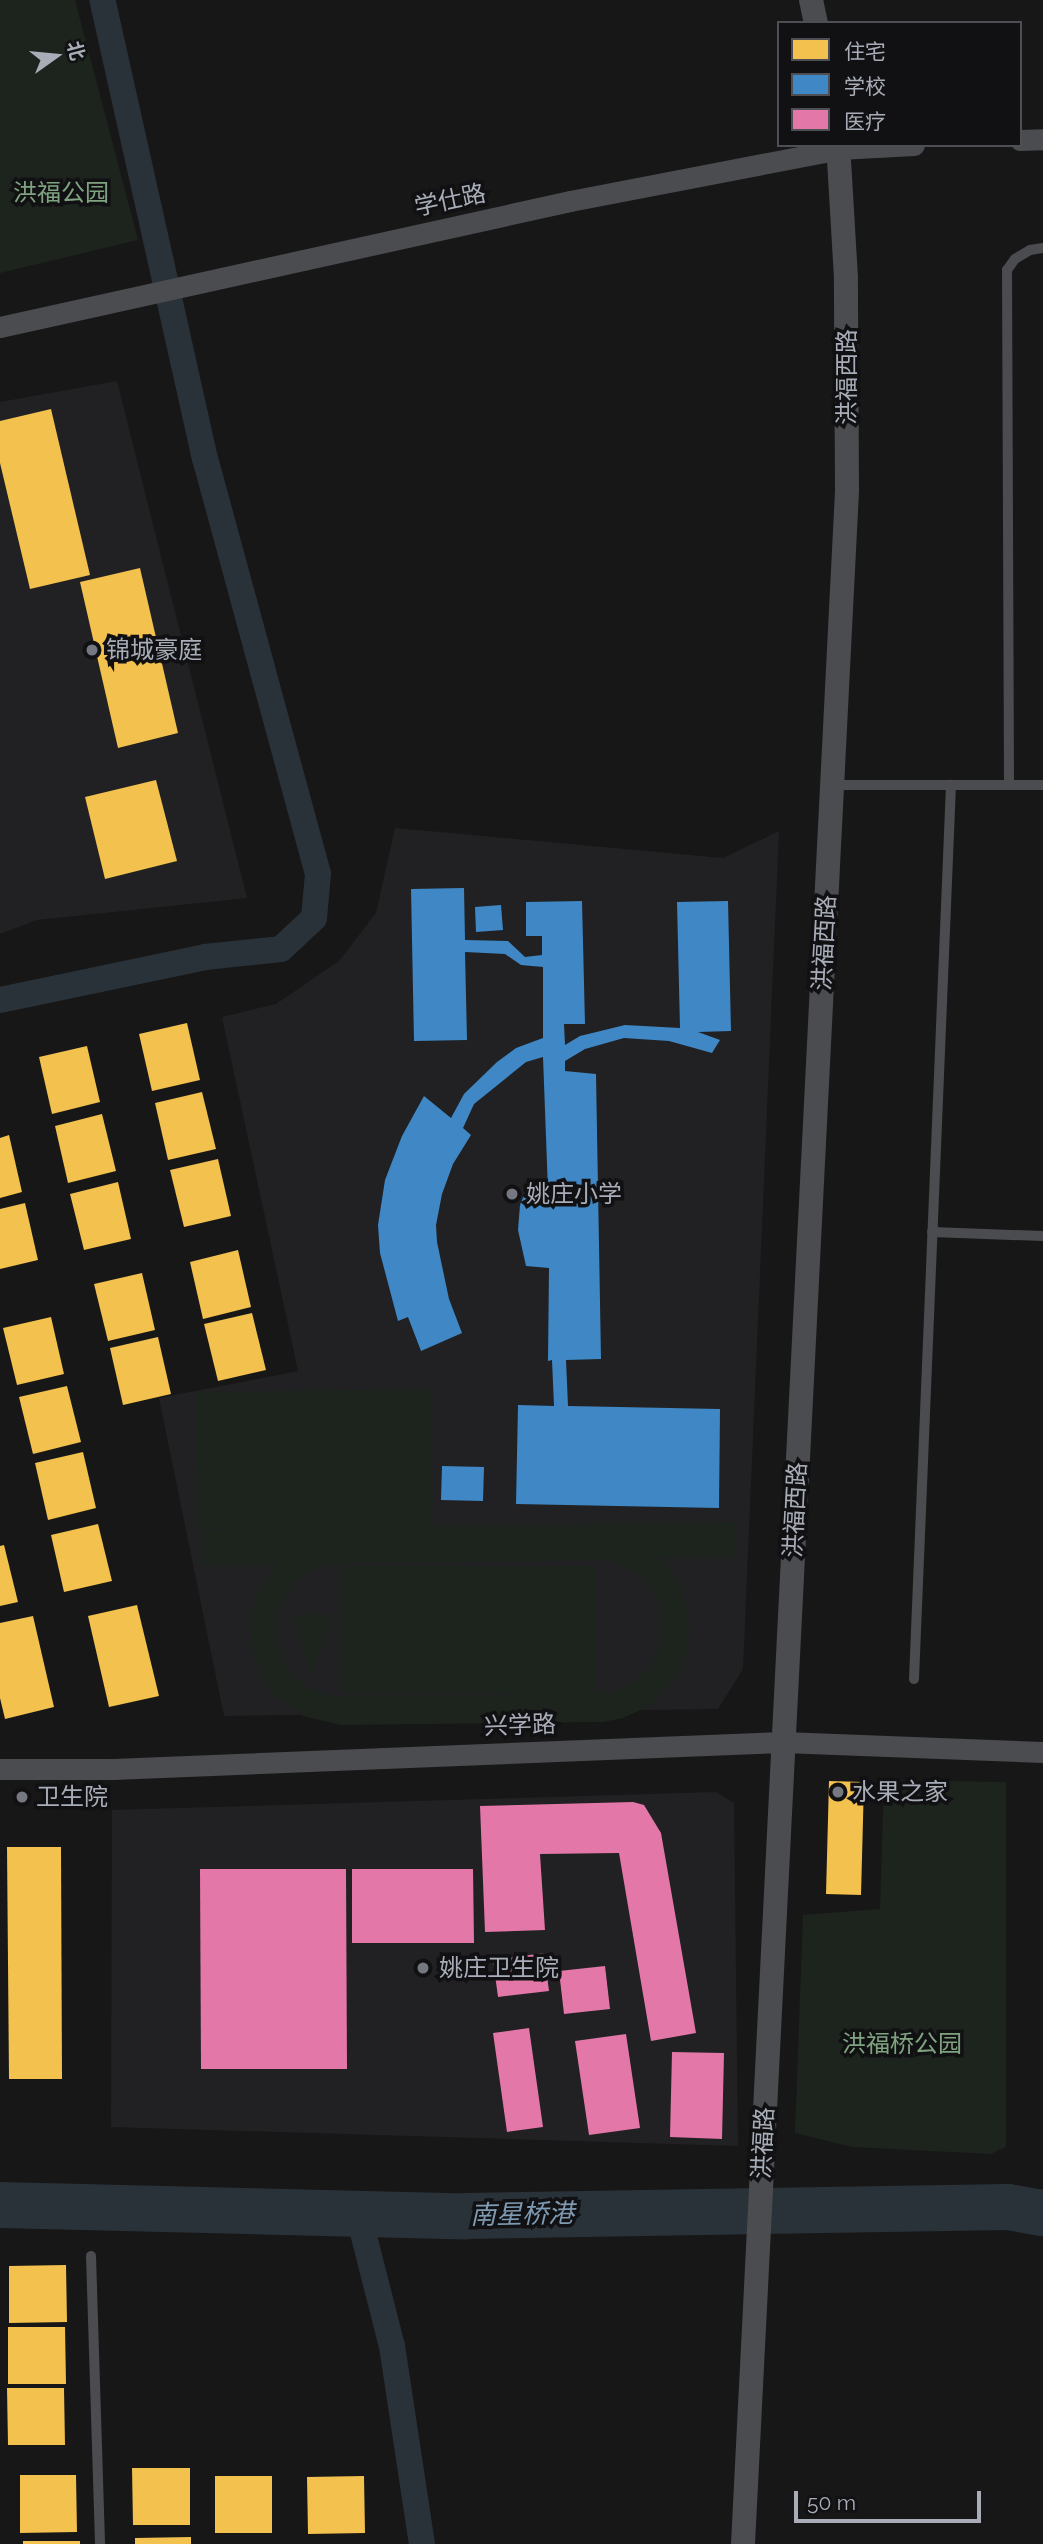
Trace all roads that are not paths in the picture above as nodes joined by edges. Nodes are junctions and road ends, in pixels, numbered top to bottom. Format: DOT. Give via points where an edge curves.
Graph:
graph roads {
  1 [pos="811,0"];
  2 [pos="816,21"];
  3 [pos="1043,139"];
  4 [pos="1022,140"];
  5 [pos="839,147"];
  6 [pos="1043,248"];
  7 [pos="0,327"];
  8 [pos="832,785"];
  9 [pos="951,785"];
  10 [pos="1009,785"];
  11 [pos="1043,785"];
  12 [pos="932,1232"];
  13 [pos="1043,1236"];
  14 [pos="914,1679"];
  15 [pos="783,1742"];
  16 [pos="1043,1752"];
  17 [pos="0,1769"];
  18 [pos="91,2256"];
  19 [pos="100,2544"];
  20 [pos="743,2544"];
  1 -- 2 [label="street"];
  3 -- 4 [label="street"];
  5 -- 7 [label="street, 学仕路" via="570,201"];
  5 -- 8 [label="street, 洪福西路" via="846,278 848,490"];
  6 -- 10 [label="lane" via="1015,259 1007,270"];
  8 -- 9 [label="lane"];
  8 -- 15 [label="street, 洪福西路"];
  9 -- 10 [label="lane"];
  9 -- 12 [label="lane"];
  10 -- 11 [label="lane"];
  12 -- 13 [label="lane"];
  12 -- 14 [label="lane"];
  15 -- 16 [label="street, 兴学路"];
  15 -- 17 [label="street, 兴学路" via="113,1769"];
  15 -- 20 [label="street, 洪福路"];
  18 -- 19 [label="lane"];
}
